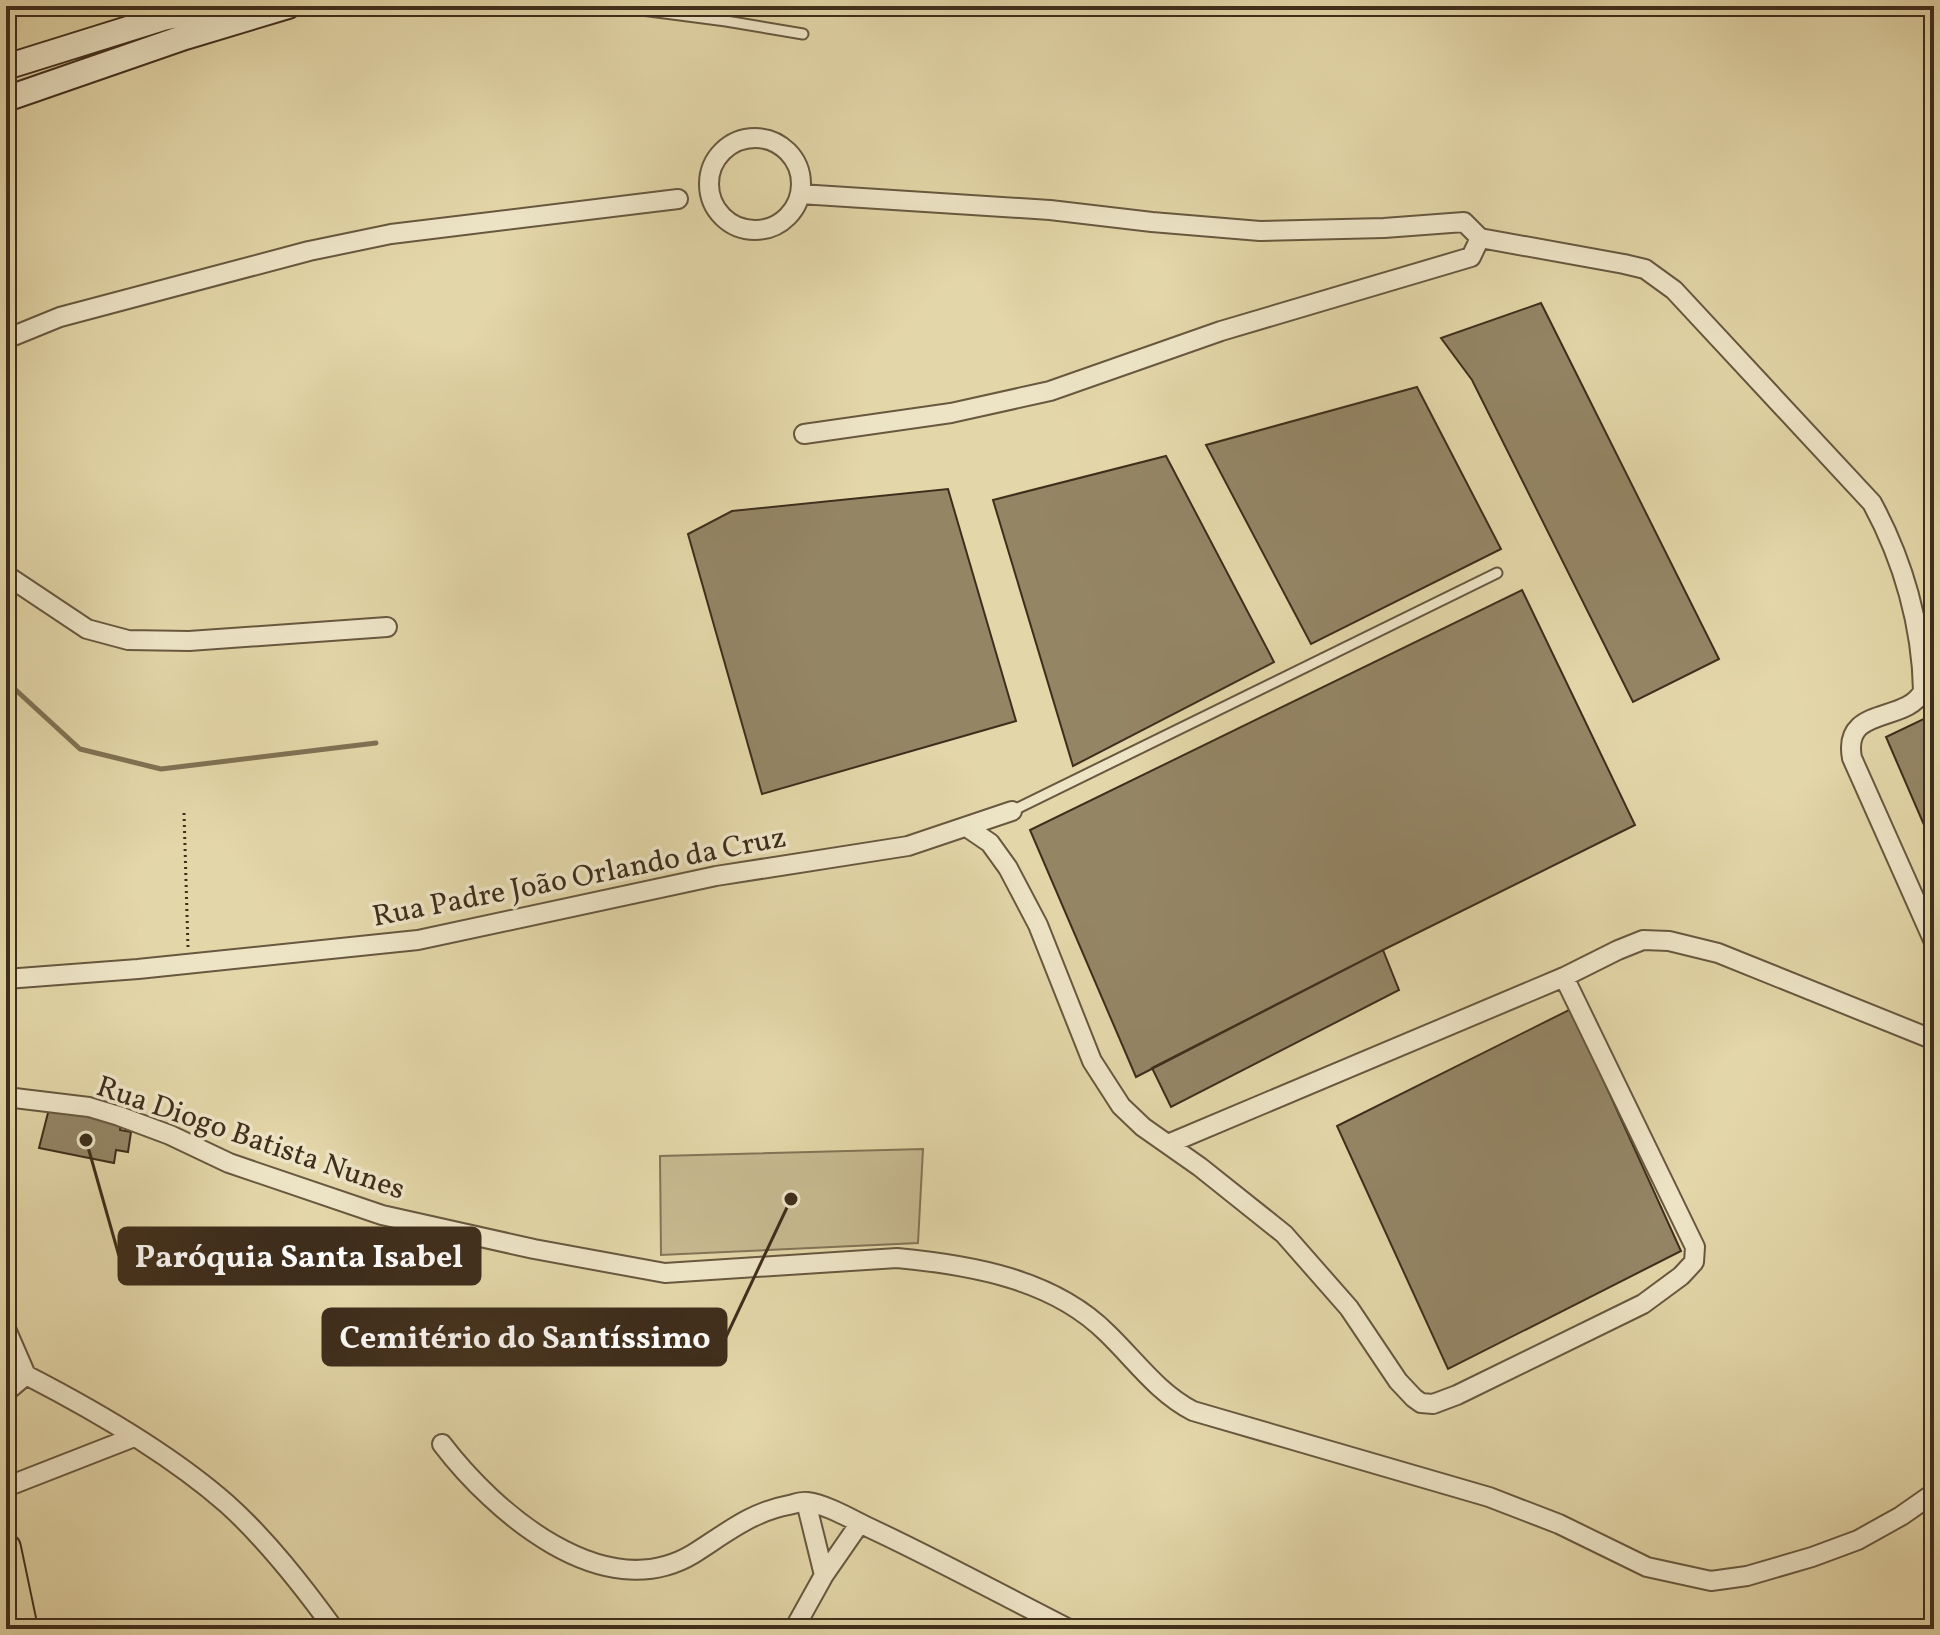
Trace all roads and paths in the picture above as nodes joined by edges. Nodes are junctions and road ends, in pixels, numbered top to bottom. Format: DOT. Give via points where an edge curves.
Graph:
graph roads {
  1 [pos="218,6"];
  2 [pos="288,6"];
  3 [pos="611,6"];
  4 [pos="161,12"];
  5 [pos="803,34"];
  6 [pos="169,44"];
  7 [pos="6,67"];
  8 [pos="6,99"];
  9 [pos="800,194"];
  10 [pos="678,199"];
  11 [pos="1480,238"];
  12 [pos="6,339"];
  13 [pos="804,434"];
  14 [pos="1497,573"];
  15 [pos="6,575"];
  16 [pos="387,627"];
  17 [pos="1928,688"];
  18 [pos="1012,811"];
  19 [pos="184,813"];
  20 [pos="968,828"];
  21 [pos="1934,942"];
  22 [pos="188,964"];
  23 [pos="1564,977"];
  24 [pos="6,979"];
  25 [pos="1934,1040"];
  26 [pos="6,1097"];
  27 [pos="1168,1144"];
  28 [pos="6,1329"];
  29 [pos="26,1375"];
  30 [pos="6,1392"];
  31 [pos="134,1437"];
  32 [pos="442,1444"];
  33 [pos="6,1487"];
  34 [pos="1934,1493"];
  35 [pos="806,1502"];
  36 [pos="860,1523"];
  37 [pos="6,1548"];
  38 [pos="824,1575"];
  39 [pos="23,1629"];
  40 [pos="334,1629"];
  41 [pos="794,1629"];
  42 [pos="1069,1629"];
  1 -- 4 [label="street"];
  2 -- 6 [label="street"];
  3 -- 5 [label="lane"];
  4 -- 6 [label="street"];
  4 -- 7 [label="street"];
  6 -- 8 [label="street"];
  9 -- 9 [label="street" via="794,158 770,141 741,140 717,158 711,172 712,202 720,215 747,230 777,225 790,215"];
  9 -- 11 [label="street" via="1050,210 1260,231 1464,222"];
  10 -- 12 [label="street" via="391,234 309,251 60,317"];
  11 -- 13 [label="street" via="1471,257 1221,331 1050,391 951,413"];
  11 -- 17 [label="street" via="1645,269 1674,290 1872,503 1892,544 1914,613"];
  14 -- 18 [label="lane"];
  15 -- 16 [label="street" via="87,629 128,640 189,641"];
  17 -- 21 [label="street" via="1907,705 1864,722 1851,737 1850,747"];
  18 -- 20 [label="street, Rua Padre João Orlando da Cruz"];
  19 -- 22 [label="path"];
  20 -- 22 [label="street, Rua Padre João Orlando da Cruz" via="908,846 716,876 446,935"];
  20 -- 27 [label="street" via="990,843 1008,868 1038,925 1092,1061 1121,1106"];
  22 -- 24 [label="street, Rua Padre João Orlando da Cruz"];
  23 -- 25 [label="street" via="1643,940 1669,941 1718,953"];
  23 -- 27 [label="street"];
  23 -- 27 [label="street" via="1695,1247 1694,1262 1643,1304 1457,1395 1433,1404 1414,1398 1349,1308 1284,1234"];
  26 -- 34 [label="street, Rua Diogo Batista Nunes" via="119,1116 229,1163 382,1215 665,1273 897,1258 1016,1279 1074,1306 1106,1331 1163,1391 1193,1411 1489,1497 1679,1576 1711,1581 1747,1576 1812,1557 1858,1540"];
  28 -- 29 [label="street"];
  29 -- 30 [label="street"];
  29 -- 31 [label="street"];
  31 -- 33 [label="street"];
  31 -- 40 [label="street" via="225,1502"];
  32 -- 35 [label="street" via="488,1497 537,1535 618,1568 670,1563 755,1515"];
  35 -- 36 [label="street"];
  35 -- 38 [label="street"];
  36 -- 38 [label="street"];
  36 -- 42 [label="street"];
  37 -- 39 [label="main road"];
  38 -- 41 [label="street"];
}
